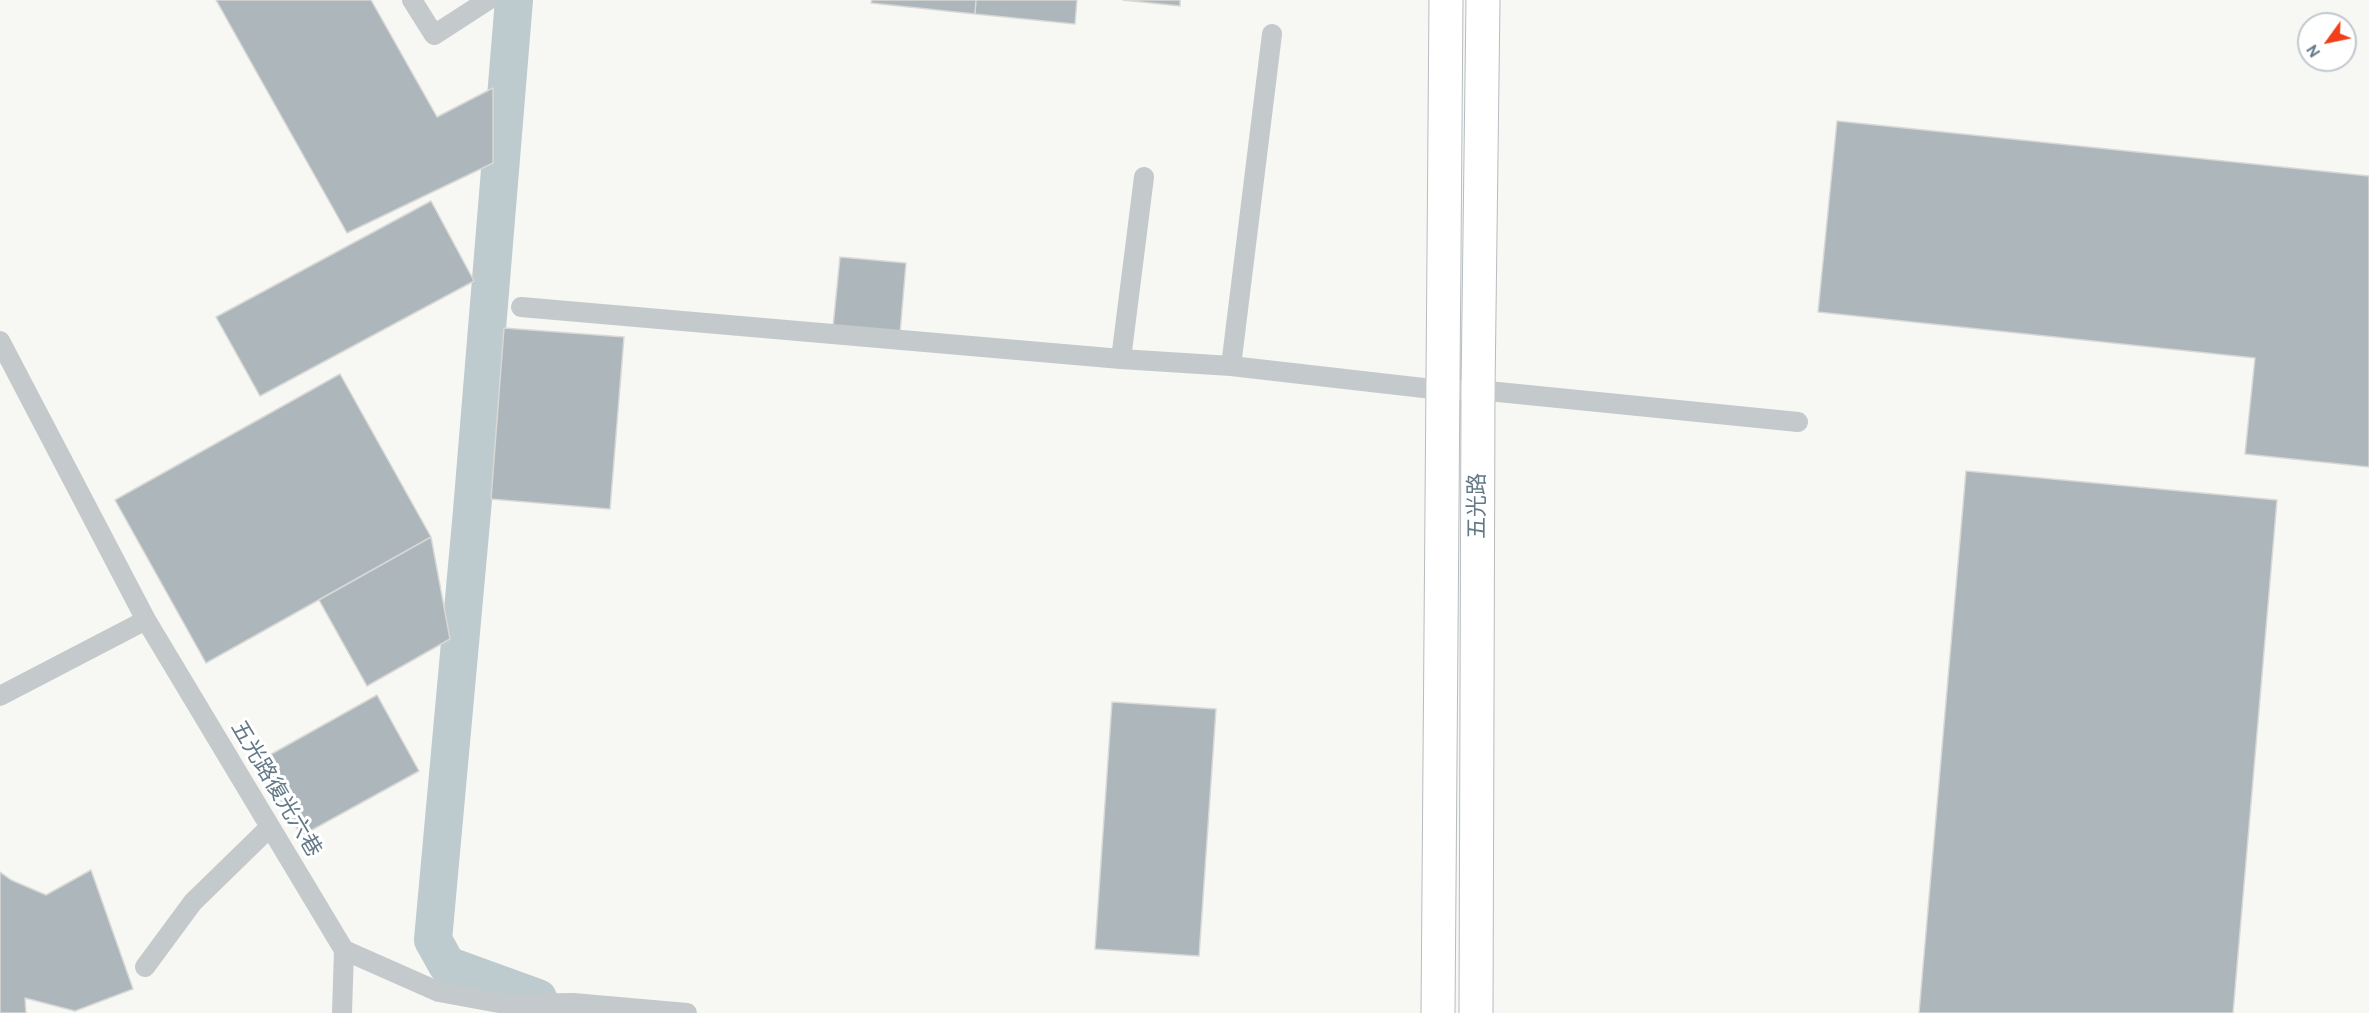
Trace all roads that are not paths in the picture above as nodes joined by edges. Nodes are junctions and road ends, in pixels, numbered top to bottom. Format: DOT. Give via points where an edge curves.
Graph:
graph roads {
  1 [pos="412,0"];
  2 [pos="488,0"];
  3 [pos="1446,0"];
  4 [pos="1483,0"];
  5 [pos="1272,34"];
  6 [pos="1144,177"];
  7 [pos="521,307"];
  8 [pos="0,341"];
  9 [pos="1121,359"];
  10 [pos="1231,366"];
  11 [pos="1442,390"];
  12 [pos="1478,390"];
  13 [pos="1798,422"];
  14 [pos="146,620"];
  15 [pos="0,696"];
  16 [pos="270,827"];
  17 [pos="344,950"];
  18 [pos="145,967"];
  19 [pos="342,1013"];
  20 [pos="687,1013"];
  21 [pos="1438,1013"];
  22 [pos="1476,1013"];
  1 -- 2 [label="lane" via="434,35"];
  3 -- 11 [label="main road, 五光路"];
  4 -- 12 [label="main road, 五光路"];
  5 -- 10 [label="lane"];
  6 -- 9 [label="lane"];
  7 -- 9 [label="lane"];
  8 -- 14 [label="lane, 五光路復光六巷"];
  9 -- 10 [label="lane"];
  10 -- 11 [label="lane"];
  11 -- 12 [label="lane"];
  11 -- 21 [label="main road, 五光路"];
  12 -- 13 [label="lane"];
  12 -- 22 [label="main road, 五光路"];
  14 -- 15 [label="lane"];
  14 -- 16 [label="lane, 五光路復光六巷"];
  16 -- 17 [label="lane, 五光路復光六巷"];
  16 -- 18 [label="lane" via="193,902"];
  17 -- 19 [label="lane"];
  17 -- 20 [label="lane" via="439,992 505,1004 573,1004"];
}
